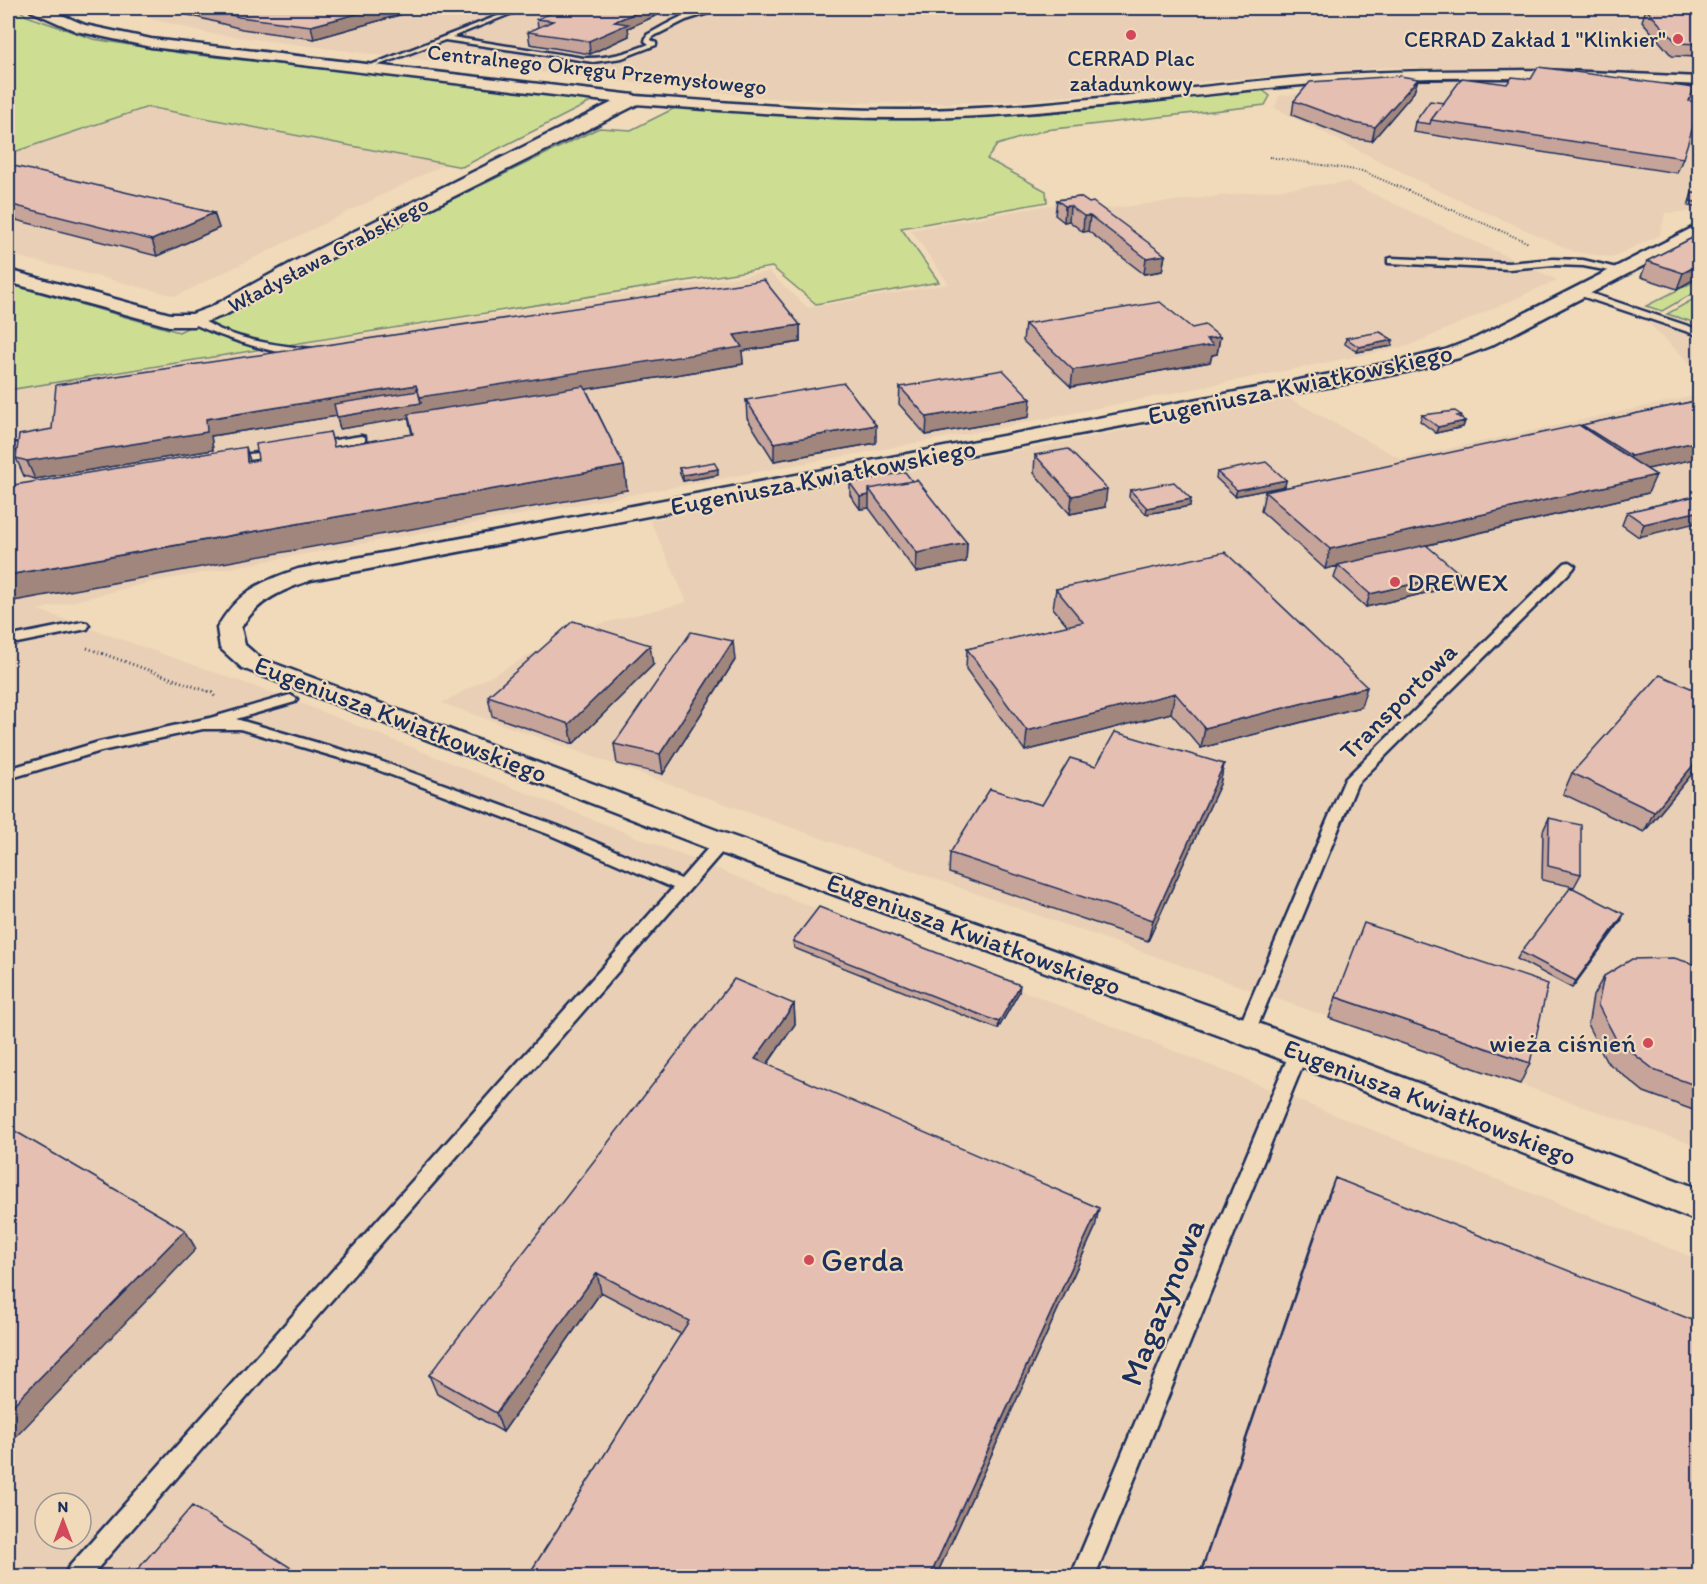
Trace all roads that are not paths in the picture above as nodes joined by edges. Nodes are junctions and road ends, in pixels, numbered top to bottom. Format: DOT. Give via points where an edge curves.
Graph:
graph roads {
  1 [pos="36,8"];
  2 [pos="522,8"];
  3 [pos="721,8"];
  4 [pos="444,38"];
  5 [pos="366,68"];
  6 [pos="1700,81"];
  7 [pos="634,100"];
  8 [pos="1700,229"];
  9 [pos="1391,261"];
  10 [pos="1620,270"];
  11 [pos="8,276"];
  12 [pos="1578,292"];
  13 [pos="194,320"];
  14 [pos="1700,333"];
  15 [pos="323,352"];
  16 [pos="361,439"];
  17 [pos="49,441"];
  18 [pos="8,448"];
  19 [pos="220,462"];
  20 [pos="1569,566"];
  21 [pos="82,626"];
  22 [pos="48,638"];
  23 [pos="12,640"];
  24 [pos="290,699"];
  25 [pos="203,724"];
  26 [pos="8,774"];
  27 [pos="722,843"];
  28 [pos="683,886"];
  29 [pos="1246,1032"];
  30 [pos="1299,1052"];
  31 [pos="1700,1206"];
  32 [pos="76,1576"];
  33 [pos="1083,1576"];
  1 -- 5 [label="street, Centralnego Okręgu Przemysłowego" via="75,26 133,40"];
  2 -- 4 [label="lane"];
  3 -- 4 [label="lane" via="680,20 649,36 648,41 654,44 606,60 583,60"];
  4 -- 5 [label="lane"];
  5 -- 7 [label="street, Centralnego Okręgu Przemysłowego"];
  6 -- 7 [label="street, Centralnego Okręgu Przemysłowego" via="1538,74 1391,75 1020,109 923,114 816,112"];
  7 -- 13 [label="street, Władysława Grabskiego" via="302,265 225,308"];
  8 -- 10 [label="street, Eugeniusza Kwiatkowskiego"];
  9 -- 10 [label="lane" via="1509,266 1553,262"];
  10 -- 12 [label="street, Eugeniusza Kwiatkowskiego"];
  11 -- 13 [label="street, Władysława Grabskiego" via="169,320"];
  12 -- 14 [label="lane"];
  12 -- 27 [label="street, Eugeniusza Kwiatkowskiego" via="1483,342 1406,366 306,574 252,597 229,627 233,648 251,663"];
  13 -- 15 [label="lane" via="212,331 241,339"];
  16 -- 19 [label="lane"];
  17 -- 18 [label="lane"];
  20 -- 29 [label="lane, Transportowa" via="1350,782"];
  21 -- 23 [label="lane"];
  22 -- 23 [label="lane"];
  24 -- 25 [label="lane"];
  25 -- 26 [label="lane" via="99,747"];
  25 -- 28 [label="lane" via="241,724 375,764 553,830"];
  27 -- 28 [label="lane"];
  27 -- 29 [label="street, Eugeniusza Kwiatkowskiego"];
  28 -- 32 [label="lane"];
  29 -- 30 [label="street, Eugeniusza Kwiatkowskiego"];
  30 -- 31 [label="street, Eugeniusza Kwiatkowskiego"];
  30 -- 33 [label="lane, Magazynowa"];
}
